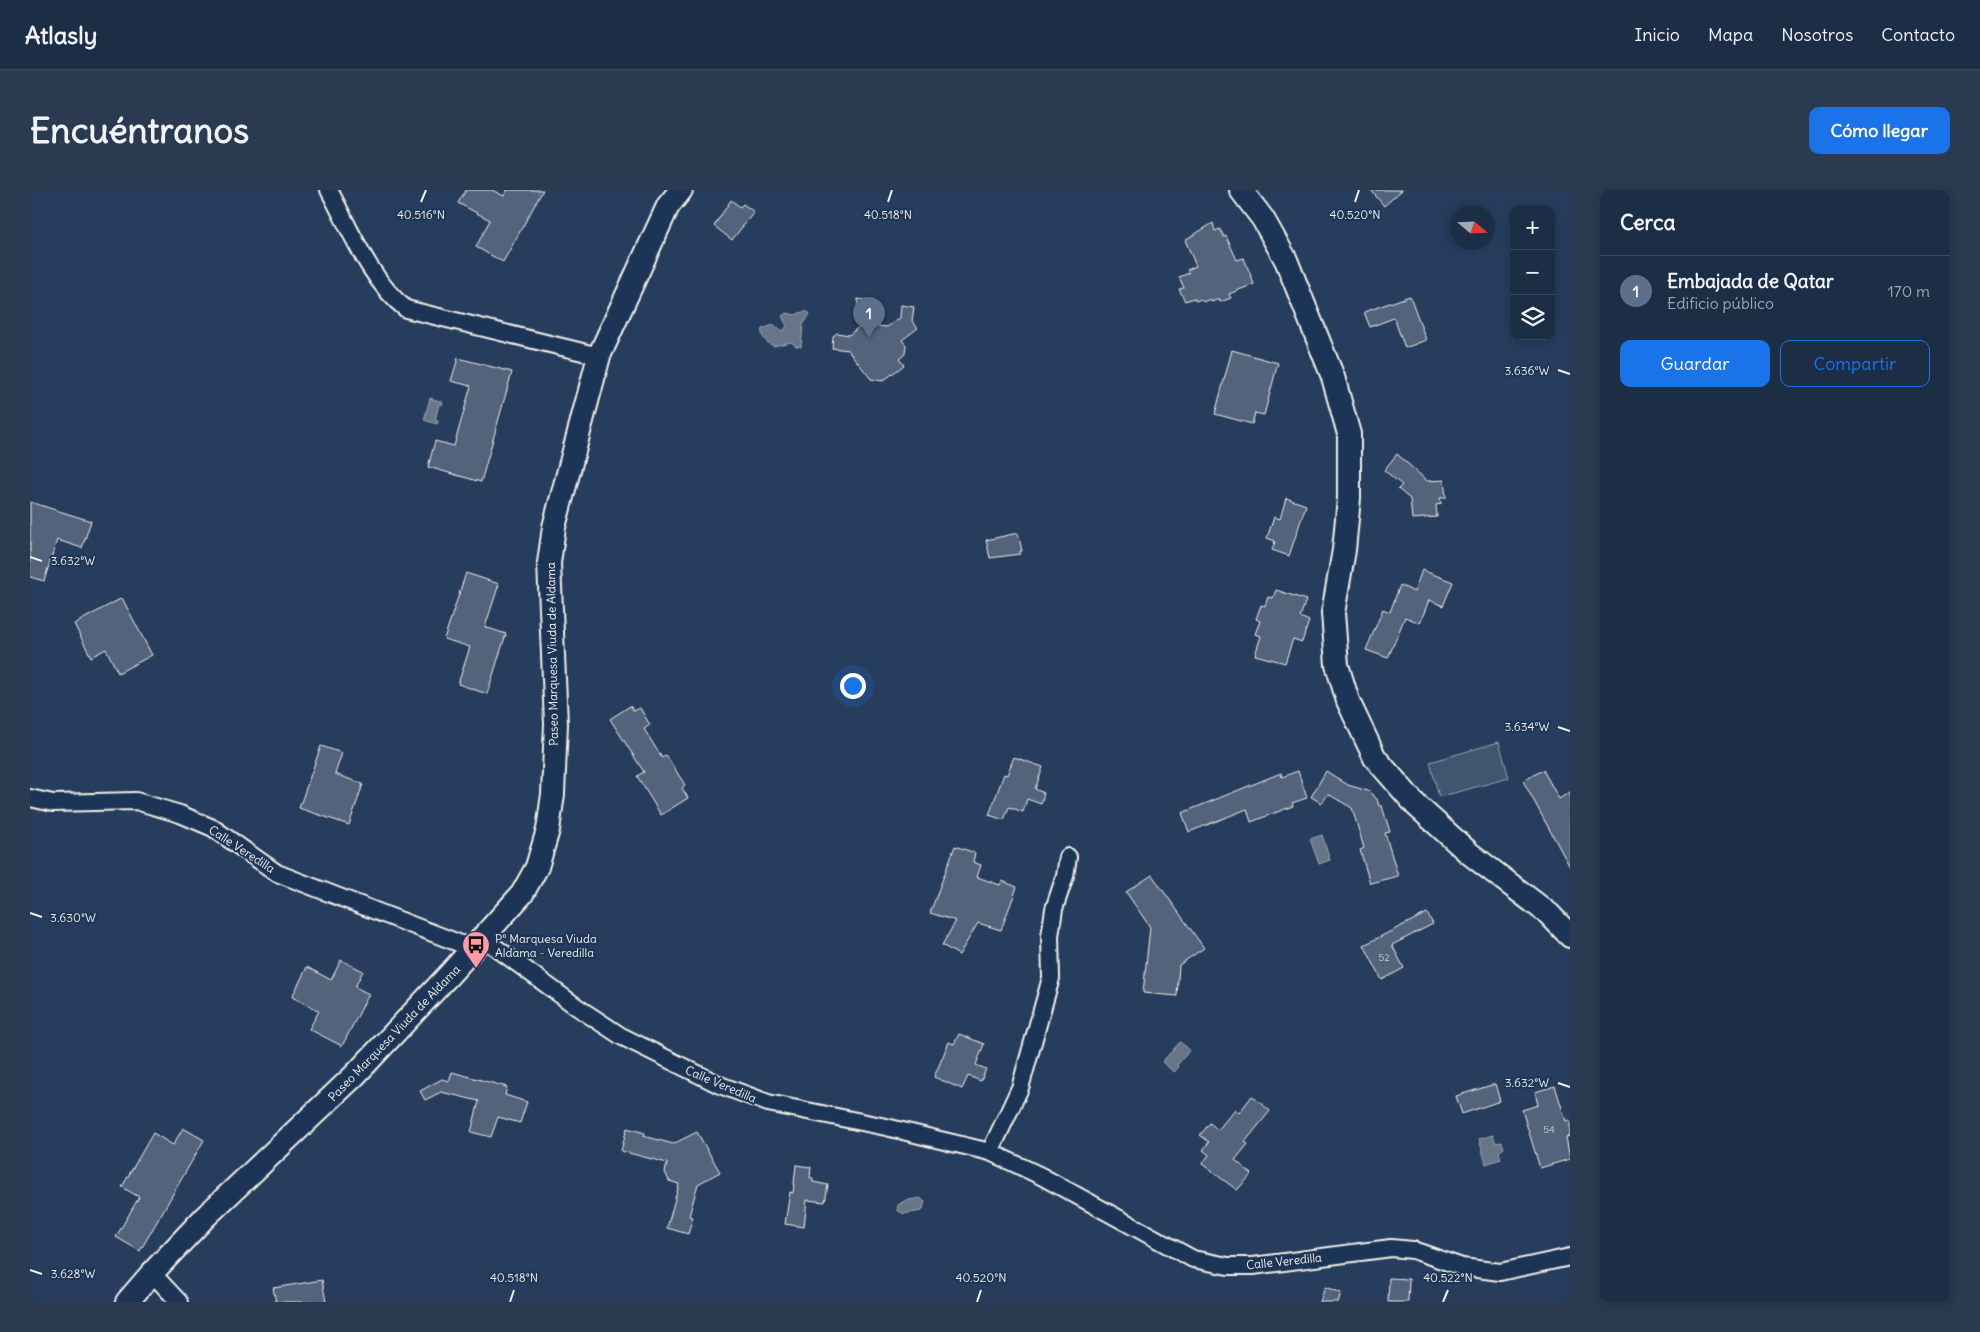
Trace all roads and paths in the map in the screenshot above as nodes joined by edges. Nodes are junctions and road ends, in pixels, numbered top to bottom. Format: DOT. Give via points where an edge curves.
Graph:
graph roads {
  1 [pos="329,190"];
  2 [pos="681,190"];
  3 [pos="1241,190"];
  4 [pos="599,356"];
  5 [pos="30,798"];
  6 [pos="1068,857"];
  7 [pos="1570,936"];
  8 [pos="479,944"];
  9 [pos="990,1152"];
  10 [pos="1570,1257"];
  11 [pos="152,1272"];
  12 [pos="127,1302"];
  13 [pos="179,1302"];
  1 -- 4 [label="street" via="377,278 391,297 406,309"];
  2 -- 4 [label="street, Paseo Marquesa Viuda de Aldama" via="668,206"];
  3 -- 7 [label="street" via="1263,219 1286,260 1333,377 1349,434 1350,498 1333,613 1337,664 1348,701 1375,758 1416,805 1469,853 1549,914"];
  4 -- 8 [label="street, Paseo Marquesa Viuda de Aldama" via="554,527 549,563 556,724 548,830 537,867 525,887"];
  5 -- 8 [label="street, Calle Veredilla" via="53,802 136,801 180,814 213,828 277,872"];
  6 -- 9 [label="street" via="1050,936 1051,978 1020,1088"];
  8 -- 9 [label="street, Calle Veredilla" via="638,1046 736,1092 768,1103"];
  8 -- 11 [label="street, Paseo Marquesa Viuda de Aldama" via="356,1075 205,1217"];
  9 -- 10 [label="street, Calle Veredilla" via="1041,1176 1168,1247 1209,1263 1253,1266 1391,1248 1413,1250 1462,1267 1500,1272"];
  11 -- 12 [label="street, Paseo Marquesa Viuda de Aldama"];
  11 -- 13 [label="street"];
}
